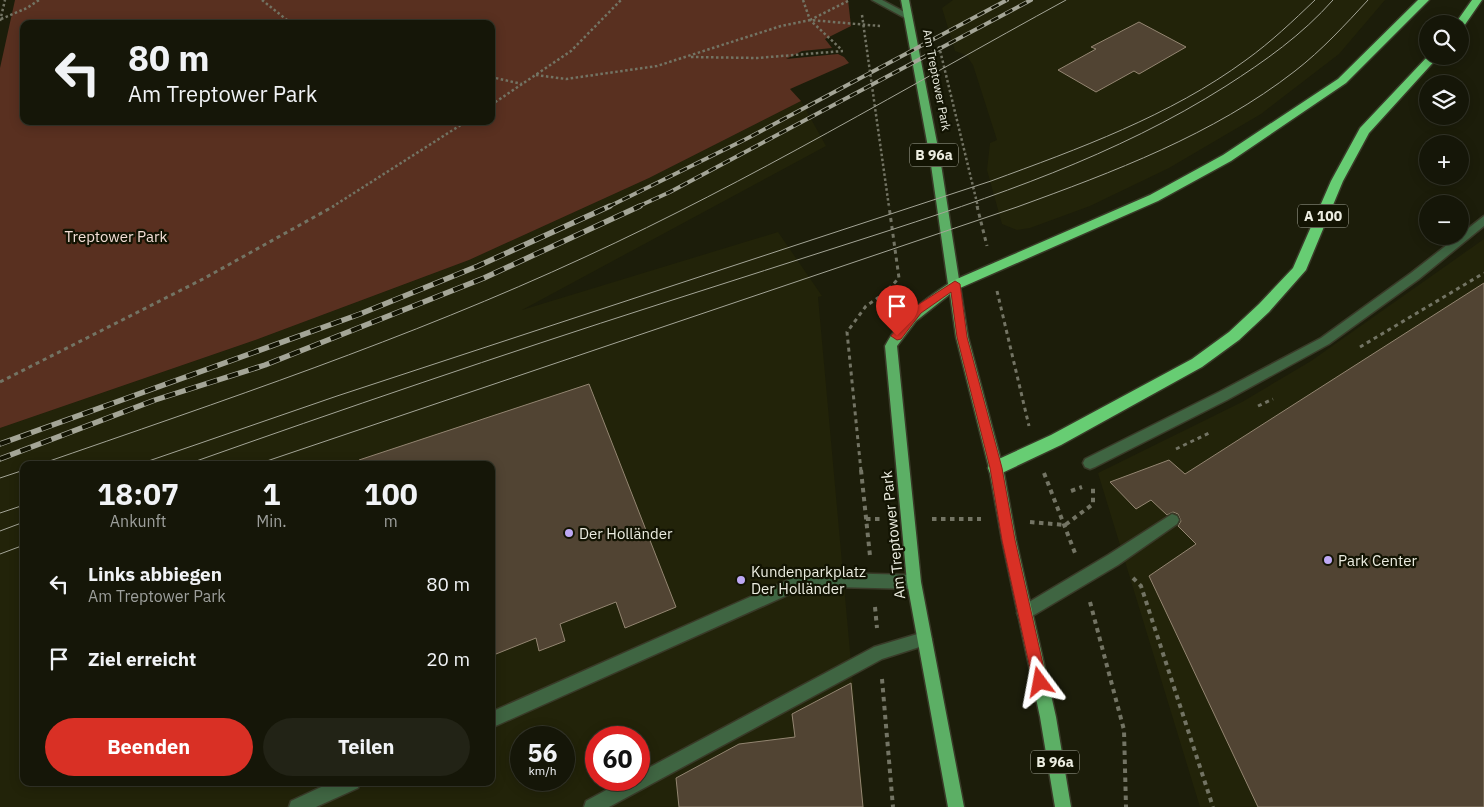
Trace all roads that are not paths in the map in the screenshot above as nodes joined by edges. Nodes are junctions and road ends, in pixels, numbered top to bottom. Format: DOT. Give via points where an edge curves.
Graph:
graph roads {
  1 [pos="876,0"];
  2 [pos="906,0"];
  3 [pos="1424,0"];
  4 [pos="1477,0"];
  5 [pos="1466,15"];
  6 [pos="908,16"];
  7 [pos="1426,65"];
  8 [pos="1484,220"];
  9 [pos="955,284"];
  10 [pos="1090,463"];
  11 [pos="996,468"];
  12 [pos="1172,520"];
  13 [pos="914,582"];
  14 [pos="1024,613"];
  15 [pos="924,639"];
  16 [pos="495,718"];
  17 [pos="343,786"];
  18 [pos="297,807"];
  19 [pos="592,807"];
  20 [pos="956,807"];
  21 [pos="1063,807"];
  1 -- 6 [label="lane"];
  2 -- 6 [label="main road, Am Treptower Park / B 96a"];
  3 -- 9 [label="highway" via="1342,81 1227,158 1128,210"];
  4 -- 5 [label="highway"];
  6 -- 9 [label="main road, Am Treptower Park / B 96a"];
  7 -- 11 [label="highway, A 100" via="1364,131 1337,182 1299,270 1264,308 1234,336 1197,363 1056,440"];
  8 -- 10 [label="lane" via="1415,276 1324,341"];
  9 -- 11 [label="main road, Am Treptower Park / B 96a" via="962,337"];
  9 -- 13 [label="main road, Am Treptower Park" via="917,310 891,346"];
  11 -- 14 [label="main road, Am Treptower Park / B 96a"];
  12 -- 14 [label="lane"];
  13 -- 15 [label="main road, Am Treptower Park"];
  13 -- 16 [label="lane" via="800,582"];
  14 -- 21 [label="main road, Am Treptower Park / B 96a" via="1048,717"];
  15 -- 19 [label="lane" via="879,652"];
  15 -- 20 [label="main road, Am Treptower Park"];
  17 -- 18 [label="lane"];
}
